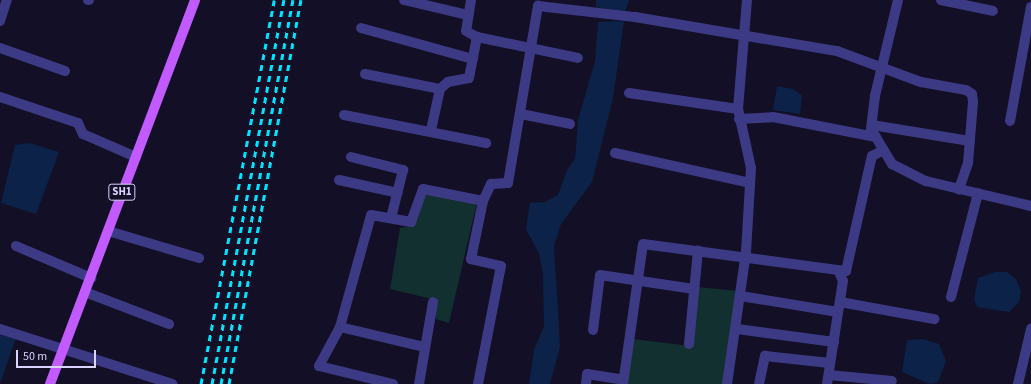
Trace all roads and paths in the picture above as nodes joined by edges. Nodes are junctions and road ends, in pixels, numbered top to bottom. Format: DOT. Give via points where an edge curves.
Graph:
graph roads {
  1 [pos="7,0"];
  2 [pos="195,0"];
  3 [pos="404,0"];
  4 [pos="471,0"];
  5 [pos="747,0"];
  6 [pos="898,0"];
  7 [pos="941,0"];
  8 [pos="538,3"];
  9 [pos="1031,7"];
  10 [pos="993,11"];
  11 [pos="468,15"];
  12 [pos="0,21"];
  13 [pos="360,28"];
  14 [pos="742,35"];
  15 [pos="477,37"];
  16 [pos="0,48"];
  17 [pos="532,48"];
  18 [pos="578,58"];
  19 [pos="473,59"];
  20 [pos="882,66"];
  21 [pos="65,72"];
  22 [pos="365,74"];
  23 [pos="440,89"];
  24 [pos="629,93"];
  25 [pos="0,97"];
  26 [pos="738,109"];
  27 [pos="521,114"];
  28 [pos="344,115"];
  29 [pos="739,119"];
  30 [pos="1010,121"];
  31 [pos="570,124"];
  32 [pos="872,125"];
  33 [pos="431,130"];
  34 [pos="876,137"];
  35 [pos="970,141"];
  36 [pos="486,143"];
  37 [pos="884,150"];
  38 [pos="615,153"];
  39 [pos="136,157"];
  40 [pos="351,157"];
  41 [pos="340,180"];
  42 [pos="750,183"];
  43 [pos="959,189"];
  44 [pos="398,193"];
  45 [pos="978,193"];
  46 [pos="483,201"];
  47 [pos="1031,206"];
  48 [pos="391,218"];
  49 [pos="108,231"];
  50 [pos="16,246"];
  51 [pos="698,250"];
  52 [pos="746,256"];
  53 [pos="199,258"];
  54 [pos="838,270"];
  55 [pos="91,278"];
  56 [pos="638,280"];
  57 [pos="694,289"];
  58 [pos="85,292"];
  59 [pos="741,296"];
  60 [pos="951,296"];
  61 [pos="433,302"];
  62 [pos="840,302"];
  63 [pos="838,312"];
  64 [pos="934,319"];
  65 [pos="169,324"];
  66 [pos="340,327"];
  67 [pos="0,329"];
  68 [pos="737,329"];
  69 [pos="1031,329"];
  70 [pos="593,330"];
  71 [pos="834,342"];
  72 [pos="689,344"];
  73 [pos="424,347"];
  74 [pos="65,348"];
  75 [pos="830,363"];
  76 [pos="828,379"];
  77 [pos="892,380"];
  78 [pos="623,382"];
  79 [pos="50,384"];
  80 [pos="172,384"];
  81 [pos="392,384"];
  82 [pos="419,384"];
  83 [pos="478,384"];
  84 [pos="586,384"];
  85 [pos="727,384"];
  86 [pos="759,384"];
  87 [pos="1018,384"];
  1 -- 12 [label="street"];
  2 -- 39 [label="main road, SH1"];
  3 -- 11 [label="street"];
  4 -- 11 [label="street"];
  5 -- 14 [label="street"];
  6 -- 20 [label="street"];
  7 -- 10 [label="street"];
  8 -- 14 [label="street"];
  8 -- 17 [label="street"];
  9 -- 30 [label="street"];
  11 -- 15 [label="street" via="466,31"];
  13 -- 19 [label="street"];
  14 -- 20 [label="street" via="837,51"];
  14 -- 26 [label="street"];
  15 -- 17 [label="street"];
  15 -- 19 [label="street"];
  16 -- 21 [label="street"];
  17 -- 18 [label="street"];
  17 -- 27 [label="street"];
  19 -- 23 [label="street" via="469,78 448,82"];
  20 -- 32 [label="street"];
  20 -- 35 [label="street" via="921,82 972,94"];
  22 -- 23 [label="street"];
  23 -- 33 [label="street"];
  24 -- 26 [label="street"];
  25 -- 39 [label="street" via="78,123 83,134"];
  26 -- 29 [label="street"];
  27 -- 31 [label="street"];
  27 -- 46 [label="street" via="508,183 491,184"];
  28 -- 33 [label="street"];
  29 -- 34 [label="street" via="773,117"];
  29 -- 42 [label="street" via="751,168"];
  32 -- 34 [label="street"];
  32 -- 35 [label="street"];
  33 -- 36 [label="street"];
  34 -- 37 [label="street"];
  35 -- 43 [label="street" via="968,162"];
  37 -- 43 [label="street" via="892,164 926,181"];
  37 -- 54 [label="street" via="872,156 846,271"];
  38 -- 42 [label="street"];
  39 -- 49 [label="main road, SH1"];
  40 -- 44 [label="street" via="404,170"];
  41 -- 44 [label="street"];
  42 -- 52 [label="street"];
  43 -- 45 [label="street"];
  44 -- 48 [label="street"];
  45 -- 47 [label="street"];
  45 -- 60 [label="street"];
  46 -- 48 [label="street" via="423,189 411,222"];
  46 -- 83 [label="street" via="471,259 501,266"];
  48 -- 66 [label="street" via="372,215"];
  49 -- 53 [label="street"];
  49 -- 55 [label="main road, SH1"];
  50 -- 55 [label="street"];
  51 -- 52 [label="street"];
  51 -- 56 [label="street" via="643,244"];
  51 -- 57 [label="street"];
  52 -- 54 [label="street"];
  52 -- 59 [label="street"];
  54 -- 62 [label="street" via="843,280"];
  55 -- 58 [label="main road, SH1"];
  56 -- 57 [label="street"];
  56 -- 70 [label="street" via="600,275"];
  56 -- 78 [label="street"];
  57 -- 72 [label="street"];
  58 -- 65 [label="street"];
  58 -- 74 [label="main road, SH1"];
  59 -- 63 [label="street"];
  59 -- 68 [label="street"];
  61 -- 73 [label="street"];
  62 -- 63 [label="street"];
  62 -- 64 [label="street"];
  63 -- 71 [label="street"];
  66 -- 73 [label="street"];
  66 -- 81 [label="street" via="319,366"];
  67 -- 74 [label="street"];
  68 -- 71 [label="street"];
  68 -- 85 [label="street"];
  69 -- 87 [label="street"];
  71 -- 75 [label="street"];
  73 -- 82 [label="street"];
  74 -- 79 [label="main road, SH1"];
  74 -- 80 [label="street"];
  75 -- 76 [label="street"];
  75 -- 86 [label="street" via="765,356"];
  76 -- 77 [label="street"];
  78 -- 84 [label="street" via="587,374"];
}
